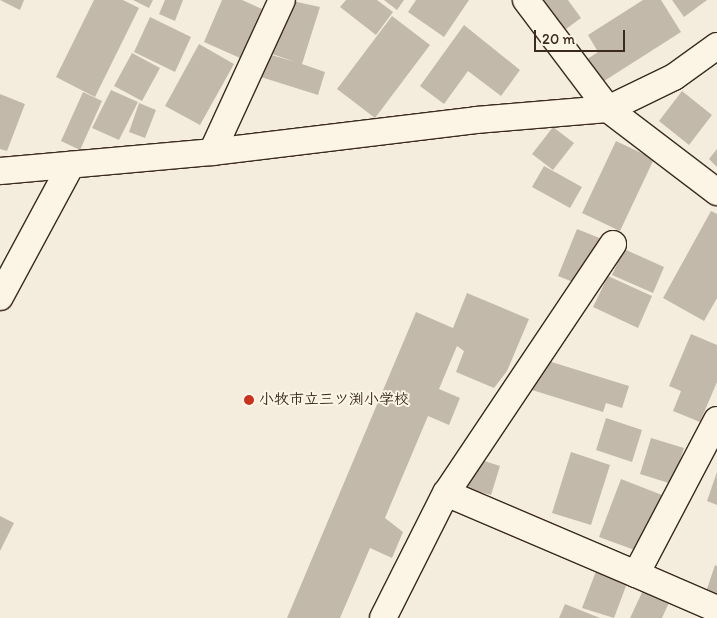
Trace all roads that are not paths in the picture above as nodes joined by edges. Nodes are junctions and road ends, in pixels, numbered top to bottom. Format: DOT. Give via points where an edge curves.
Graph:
graph roads {
  1 [pos="282,0"];
  2 [pos="526,0"];
  3 [pos="717,46"];
  4 [pos="608,109"];
  5 [pos="212,152"];
  6 [pos="70,165"];
  7 [pos="0,171"];
  8 [pos="717,192"];
  9 [pos="614,244"];
  10 [pos="0,297"];
  11 [pos="717,420"];
  12 [pos="446,493"];
  13 [pos="636,574"];
  14 [pos="717,609"];
  15 [pos="383,618"];
  1 -- 5 [label="street"];
  2 -- 4 [label="street"];
  3 -- 4 [label="street" via="674,77"];
  4 -- 5 [label="street" via="476,120"];
  4 -- 8 [label="street"];
  5 -- 6 [label="street"];
  6 -- 7 [label="street"];
  6 -- 10 [label="street"];
  9 -- 12 [label="street"];
  11 -- 13 [label="street"];
  12 -- 13 [label="street"];
  12 -- 15 [label="street"];
  13 -- 14 [label="street"];
}
